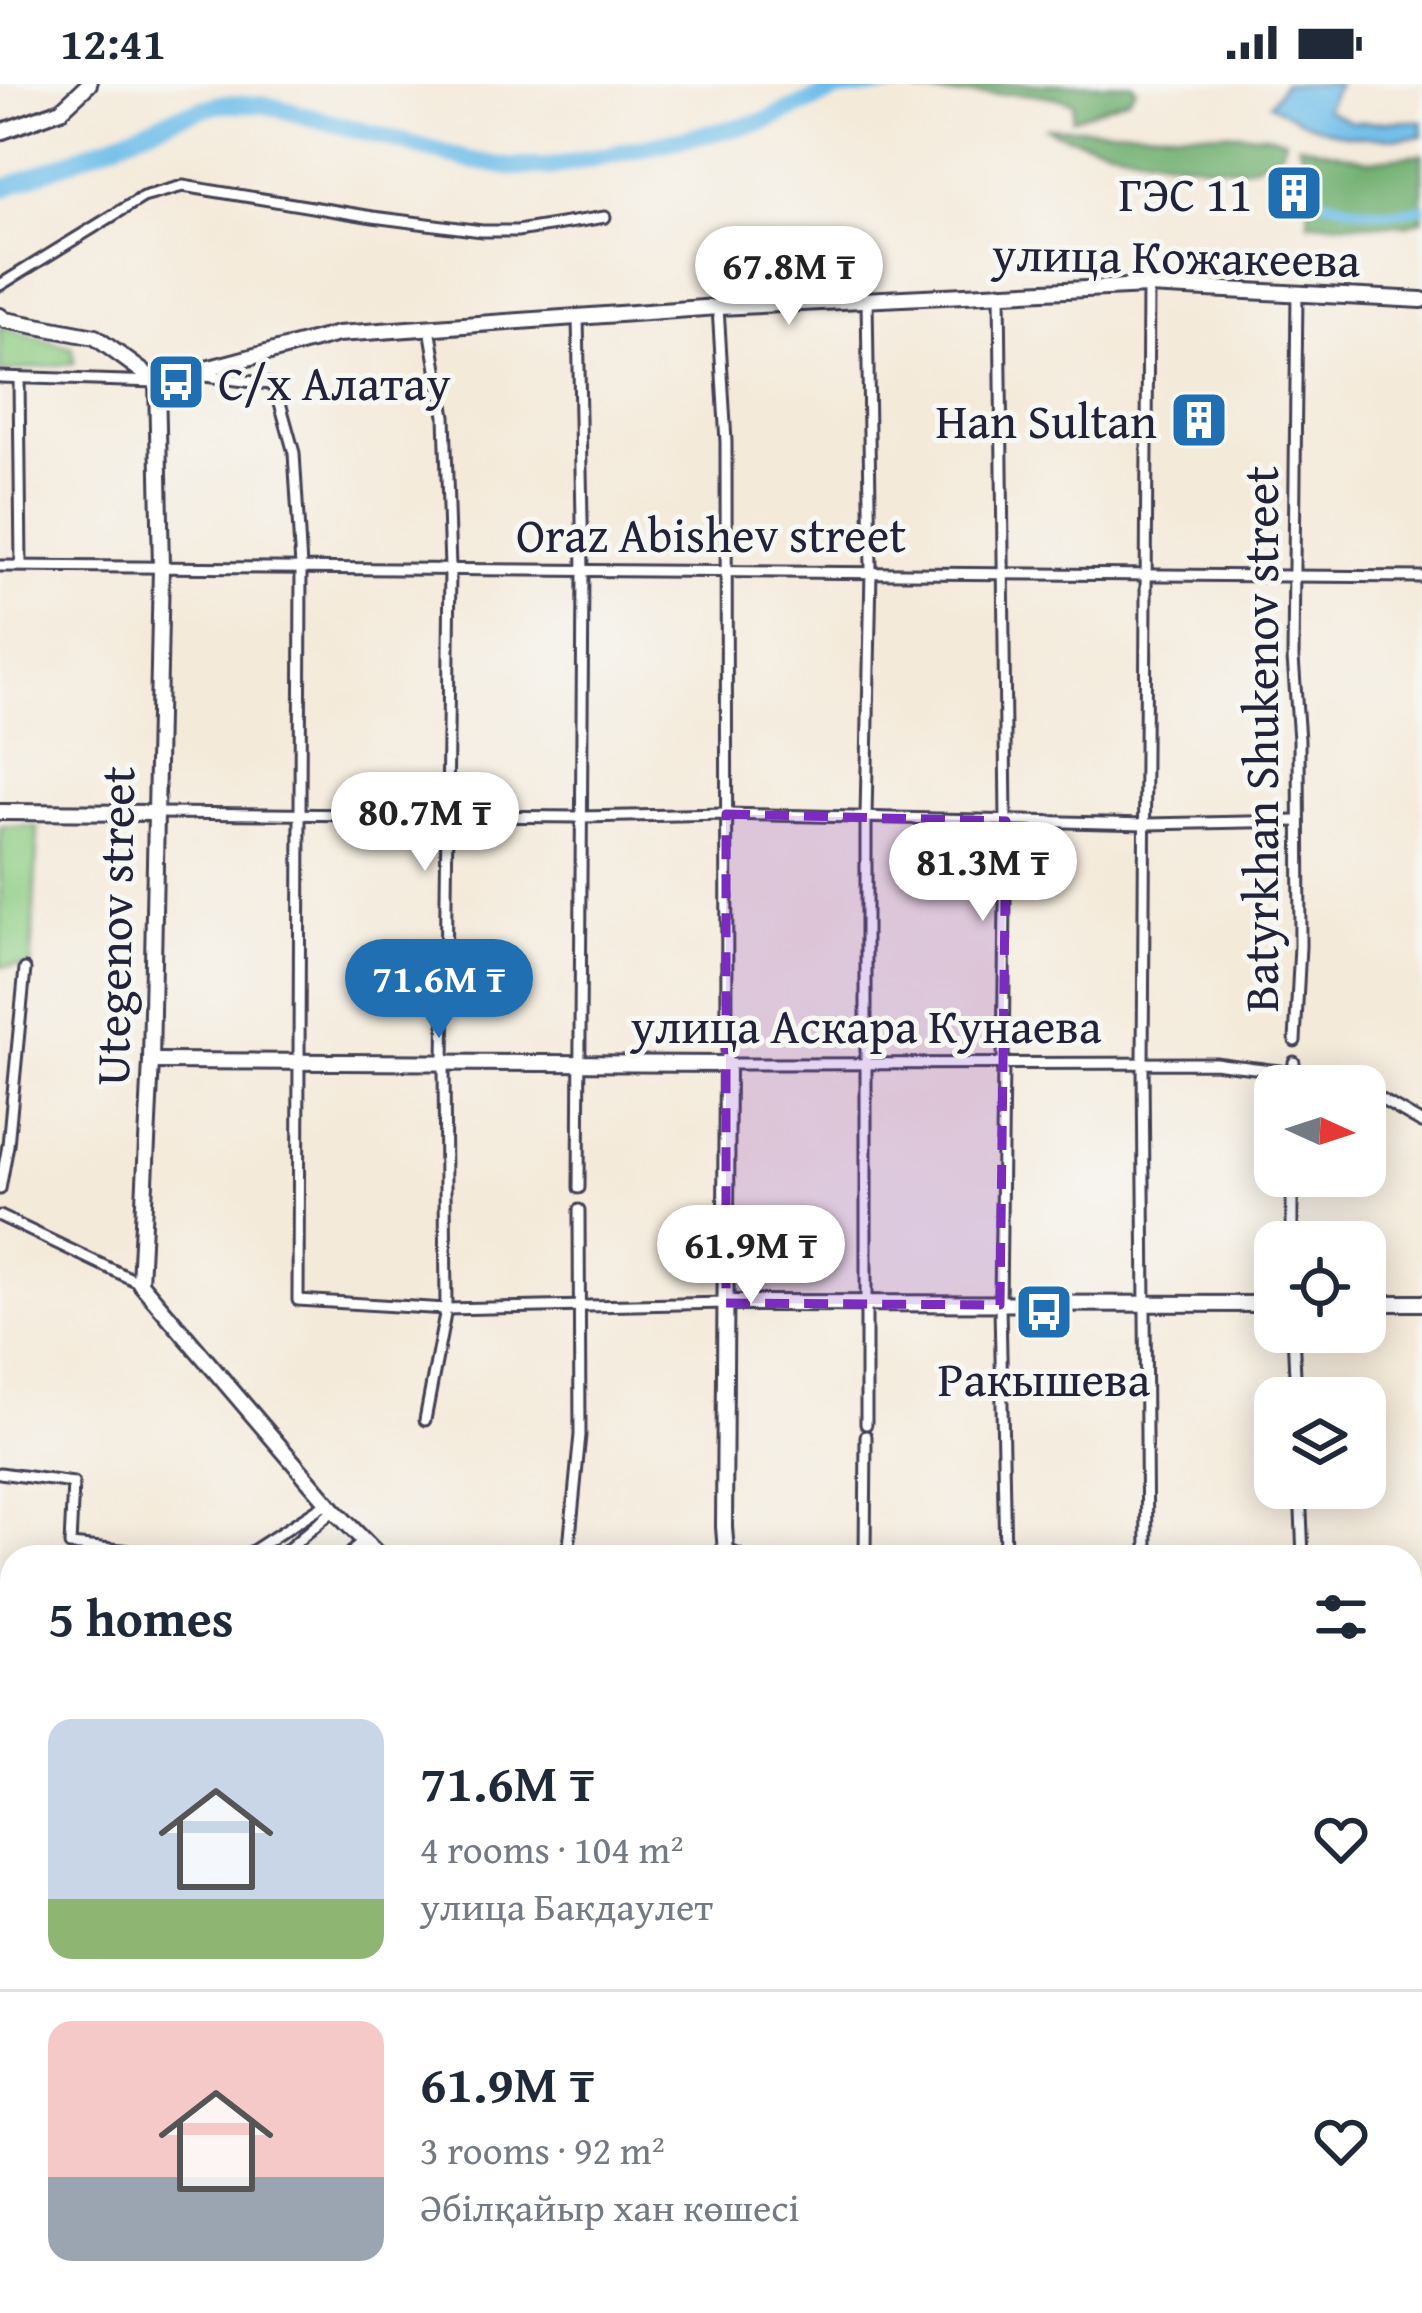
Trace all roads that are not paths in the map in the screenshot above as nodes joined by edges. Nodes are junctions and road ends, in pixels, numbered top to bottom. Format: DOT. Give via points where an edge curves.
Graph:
graph roads {
  1 [pos="89,84"];
  2 [pos="0,132"];
  3 [pos="605,217"];
  4 [pos="0,285"];
  5 [pos="1148,286"];
  6 [pos="1000,290"];
  7 [pos="1297,292"];
  8 [pos="867,299"];
  9 [pos="1422,299"];
  10 [pos="718,307"];
  11 [pos="0,316"];
  12 [pos="578,317"];
  13 [pos="430,328"];
  14 [pos="190,374"];
  15 [pos="0,377"];
  16 [pos="19,378"];
  17 [pos="157,382"];
  18 [pos="21,565"];
  19 [pos="0,566"];
  20 [pos="161,567"];
  21 [pos="301,567"];
  22 [pos="450,568"];
  23 [pos="727,570"];
  24 [pos="871,570"];
  25 [pos="584,571"];
  26 [pos="1005,572"];
  27 [pos="1148,574"];
  28 [pos="1296,575"];
  29 [pos="1422,577"];
  30 [pos="0,812"];
  31 [pos="156,814"];
  32 [pos="726,814"];
  33 [pos="301,815"];
  34 [pos="448,816"];
  35 [pos="580,817"];
  36 [pos="866,818"];
  37 [pos="1006,820"];
  38 [pos="1298,820"];
  39 [pos="1147,824"];
  40 [pos="26,968"];
  41 [pos="1295,1041"];
  42 [pos="151,1061"];
  43 [pos="1294,1061"];
  44 [pos="299,1064"];
  45 [pos="727,1064"];
  46 [pos="1143,1064"];
  47 [pos="580,1065"];
  48 [pos="866,1065"];
  49 [pos="1294,1065"];
  50 [pos="444,1066"];
  51 [pos="1004,1066"];
  52 [pos="1254,1072"];
  53 [pos="1386,1102"];
  54 [pos="1422,1123"];
  55 [pos="579,1188"];
  56 [pos="0,1189"];
  57 [pos="579,1210"];
  58 [pos="0,1216"];
  59 [pos="140,1283"];
  60 [pos="726,1303"];
  61 [pos="1386,1303"];
  62 [pos="1422,1303"];
  63 [pos="867,1304"];
  64 [pos="1254,1304"];
  65 [pos="1146,1305"];
  66 [pos="1000,1306"];
  67 [pos="578,1307"];
  68 [pos="446,1309"];
  69 [pos="425,1420"];
  70 [pos="0,1473"];
  71 [pos="331,1506"];
  72 [pos="1301,1509"];
  73 [pos="363,1543"];
  74 [pos="70,1545"];
  75 [pos="264,1545"];
  76 [pos="291,1545"];
  77 [pos="365,1545"];
  78 [pos="569,1545"];
  79 [pos="730,1545"];
  80 [pos="865,1545"];
  81 [pos="1005,1545"];
  82 [pos="1147,1545"];
  83 [pos="1302,1545"];
  1 -- 2 [label="street" via="61,110"];
  3 -- 4 [label="street" via="482,230 183,186 143,197"];
  5 -- 6 [label="street, улица Кожакеева"];
  5 -- 7 [label="street, улица Кожакеева"];
  5 -- 27 [label="street"];
  6 -- 8 [label="street, улица Кожакеева"];
  6 -- 26 [label="street"];
  7 -- 9 [label="street, улица Кожакеева"];
  7 -- 28 [label="street, Batyrkhan Shukenov street"];
  8 -- 10 [label="street, улица Кожакеева"];
  8 -- 24 [label="street"];
  10 -- 12 [label="street, улица Кожакеева"];
  10 -- 23 [label="street"];
  11 -- 17 [label="street" via="95,337"];
  12 -- 13 [label="street, улица Кожакеева"];
  12 -- 25 [label="street"];
  13 -- 14 [label="street, улица Кожакеева" via="338,334"];
  13 -- 22 [label="street" via="445,416"];
  14 -- 17 [label="street, улица Кожакеева"];
  14 -- 21 [label="street" via="270,384 277,392 294,452"];
  15 -- 16 [label="street, улица Кожакеева"];
  16 -- 17 [label="street, улица Кожакеева"];
  16 -- 18 [label="street"];
  17 -- 20 [label="street, Utegenov street"];
  18 -- 19 [label="street, Oraz Abishev street"];
  18 -- 20 [label="street, Oraz Abishev street"];
  20 -- 21 [label="street, Oraz Abishev street"];
  20 -- 31 [label="street, Utegenov street"];
  21 -- 22 [label="street, Oraz Abishev street"];
  21 -- 33 [label="street"];
  22 -- 25 [label="street, Oraz Abishev street"];
  22 -- 34 [label="street"];
  23 -- 24 [label="street, Oraz Abishev street"];
  23 -- 25 [label="street, Oraz Abishev street"];
  23 -- 32 [label="street"];
  24 -- 26 [label="street, Oraz Abishev street"];
  24 -- 36 [label="street"];
  25 -- 35 [label="street"];
  26 -- 27 [label="street, Oraz Abishev street"];
  26 -- 37 [label="street"];
  27 -- 28 [label="street, Oraz Abishev street"];
  27 -- 39 [label="street"];
  28 -- 29 [label="street, Oraz Abishev street"];
  28 -- 38 [label="street, Batyrkhan Shukenov street"];
  30 -- 31 [label="street"];
  31 -- 33 [label="street"];
  31 -- 42 [label="street, Utegenov street"];
  32 -- 35 [label="street"];
  32 -- 36 [label="street"];
  32 -- 45 [label="street"];
  33 -- 34 [label="street"];
  33 -- 44 [label="street"];
  34 -- 35 [label="street"];
  34 -- 50 [label="street"];
  35 -- 47 [label="street"];
  36 -- 37 [label="street"];
  36 -- 48 [label="street"];
  37 -- 39 [label="street"];
  37 -- 51 [label="street"];
  38 -- 39 [label="street"];
  38 -- 41 [label="street, Batyrkhan Shukenov street"];
  39 -- 46 [label="street"];
  40 -- 56 [label="street"];
  42 -- 44 [label="street, улица Аскара Кунаева"];
  42 -- 59 [label="street, Utegenov street"];
  43 -- 49 [label="street, Batyrkhan Shukenov street"];
  44 -- 50 [label="street, улица Аскара Кунаева"];
  44 -- 68 [label="street" via="298,1300"];
  45 -- 47 [label="street, улица Аскара Кунаева"];
  45 -- 48 [label="street, улица Аскара Кунаева"];
  45 -- 60 [label="street"];
  46 -- 51 [label="street, улица Аскара Кунаева"];
  46 -- 52 [label="street, улица Аскара Кунаева" via="1215,1063"];
  46 -- 65 [label="street"];
  47 -- 50 [label="street, улица Аскара Кунаева"];
  47 -- 55 [label="street"];
  48 -- 51 [label="street, улица Аскара Кунаева"];
  48 -- 63 [label="street"];
  50 -- 68 [label="street"];
  51 -- 66 [label="street"];
  53 -- 54 [label="street, улица Аскара Кунаева"];
  57 -- 67 [label="street"];
  58 -- 59 [label="street"];
  59 -- 71 [label="street"];
  60 -- 63 [label="street"];
  60 -- 67 [label="street"];
  60 -- 79 [label="street"];
  61 -- 62 [label="street"];
  63 -- 66 [label="street"];
  63 -- 80 [label="street"];
  64 -- 65 [label="street"];
  65 -- 66 [label="street"];
  65 -- 82 [label="street"];
  66 -- 81 [label="street"];
  67 -- 68 [label="street"];
  67 -- 78 [label="street" via="580,1435"];
  68 -- 69 [label="street"];
  70 -- 74 [label="street" via="73,1483"];
  71 -- 73 [label="street"];
  71 -- 75 [label="street"];
  71 -- 76 [label="street"];
  72 -- 83 [label="street"];
  73 -- 77 [label="street"];
}
